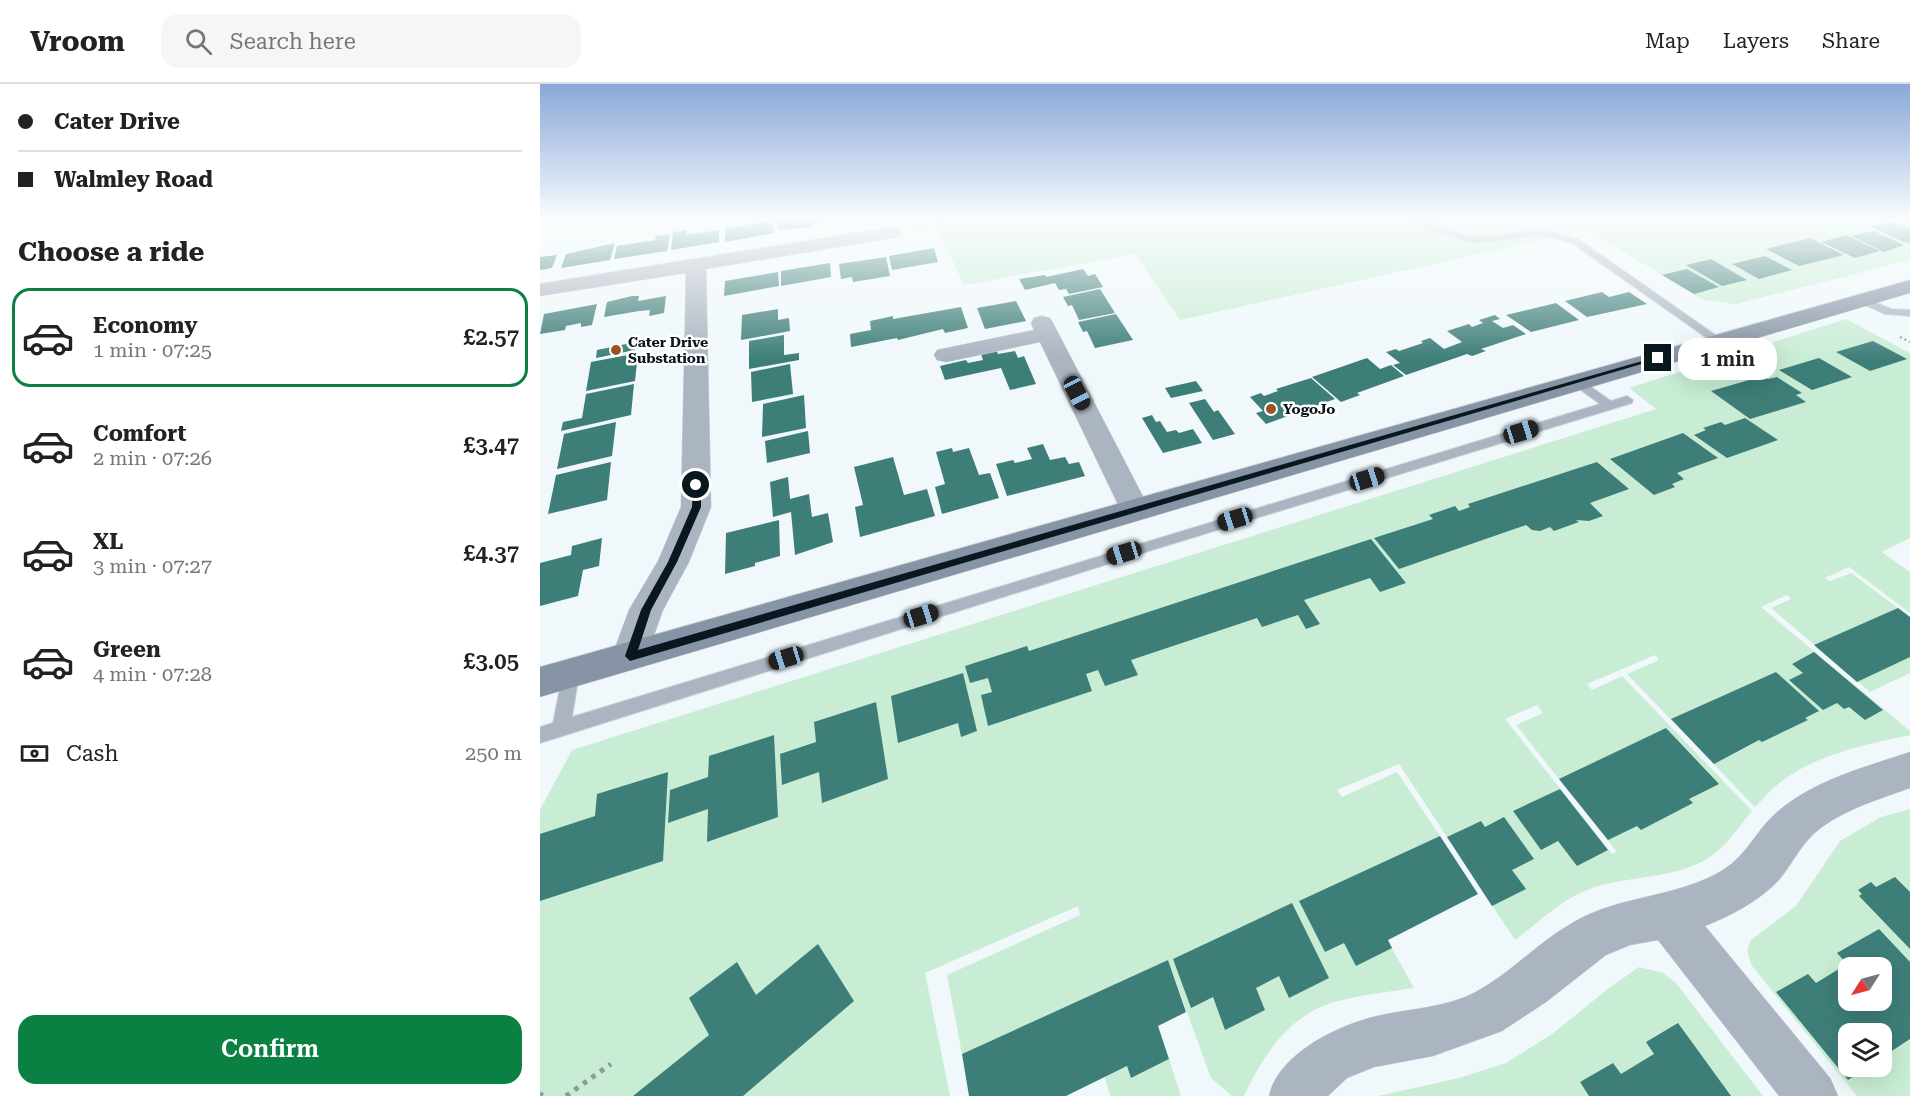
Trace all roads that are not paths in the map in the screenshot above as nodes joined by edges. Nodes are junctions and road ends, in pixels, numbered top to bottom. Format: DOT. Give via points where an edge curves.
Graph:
graph roads {
  1 [pos="701,265"];
  2 [pos="1610,265"];
  3 [pos="696,266"];
  4 [pos="1910,286"];
  5 [pos="540,290"];
  6 [pos="1863,300"];
  7 [pos="1910,314"];
  8 [pos="1718,341"];
  9 [pos="946,355"];
  10 [pos="1578,382"];
  11 [pos="1627,400"];
  12 [pos="1609,405"];
  13 [pos="1135,510"];
  14 [pos="630,656"];
  15 [pos="570,674"];
  16 [pos="540,682"];
  17 [pos="561,729"];
  18 [pos="540,735"];
  19 [pos="1910,770"];
  20 [pos="1668,916"];
  21 [pos="1295,1096"];
  22 [pos="1812,1096"];
  1 -- 3 [label="street"];
  2 -- 8 [label="lane"];
  3 -- 5 [label="street"];
  3 -- 14 [label="street" via="696,507 673,562 646,610"];
  4 -- 6 [label="main road"];
  6 -- 7 [label="lane" via="1889,312"];
  6 -- 8 [label="main road"];
  8 -- 10 [label="main road"];
  9 -- 13 [label="street" via="1045,328"];
  10 -- 12 [label="lane"];
  10 -- 13 [label="main road"];
  11 -- 12 [label="lane"];
  12 -- 17 [label="lane"];
  13 -- 14 [label="main road"];
  14 -- 15 [label="main road"];
  15 -- 16 [label="main road"];
  15 -- 17 [label="lane"];
  17 -- 18 [label="lane"];
  19 -- 20 [label="street" via="1839,795 1807,813 1787,831 1764,864 1740,885 1704,904"];
  20 -- 21 [label="street" via="1630,921 1590,938 1485,1014 1433,1031 1374,1042 1329,1059"];
  20 -- 22 [label="street"];
}
